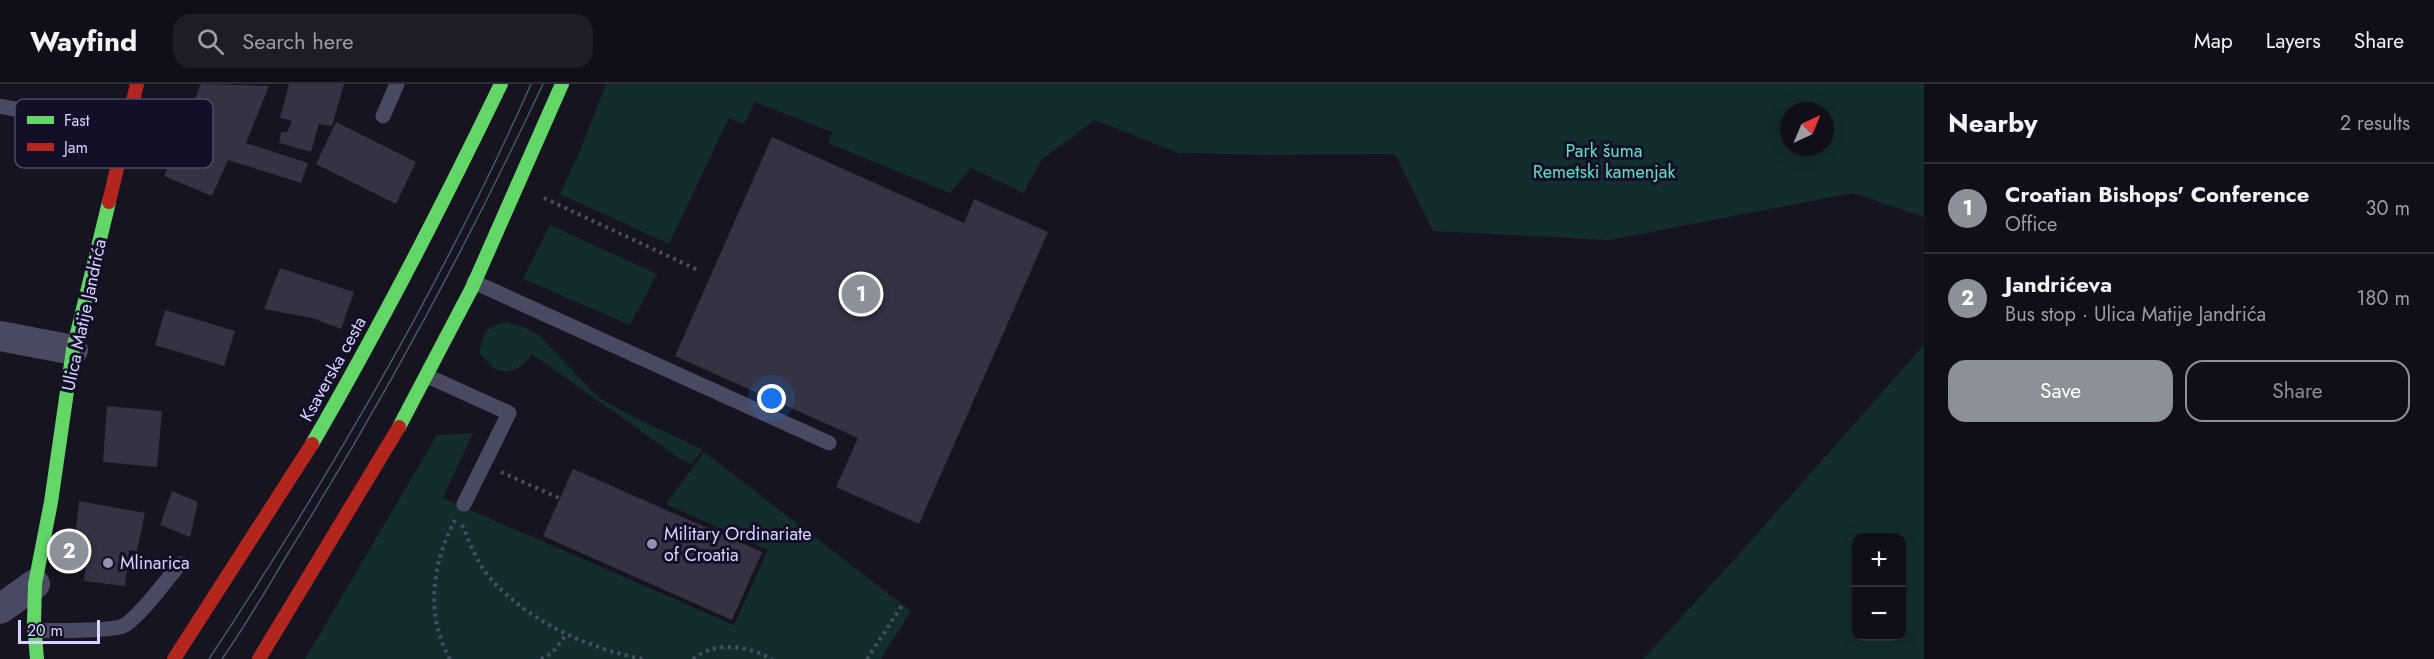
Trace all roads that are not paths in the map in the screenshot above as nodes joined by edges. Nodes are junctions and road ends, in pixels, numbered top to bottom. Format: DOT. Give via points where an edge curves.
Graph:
graph roads {
  1 [pos="137,84"];
  2 [pos="397,84"];
  3 [pos="501,84"];
  4 [pos="562,84"];
  5 [pos="134,99"];
  6 [pos="0,106"];
  7 [pos="15,109"];
  8 [pos="382,116"];
  9 [pos="117,168"];
  10 [pos="474,282"];
  11 [pos="0,336"];
  12 [pos="73,350"];
  13 [pos="427,376"];
  14 [pos="829,442"];
  15 [pos="464,504"];
  16 [pos="180,564"];
  17 [pos="35,584"];
  18 [pos="0,609"];
  19 [pos="34,630"];
  20 [pos="37,659"];
  21 [pos="174,659"];
  22 [pos="259,659"];
  1 -- 5 [label="main road, Ulica Matije Jandrića"];
  2 -- 8 [label="lane"];
  3 -- 21 [label="main road, Ksaverska cesta" via="352,375 298,469"];
  4 -- 10 [label="main road"];
  6 -- 7 [label="lane"];
  9 -- 12 [label="main road, Ulica Matije Jandrića"];
  10 -- 13 [label="main road"];
  10 -- 14 [label="lane"];
  11 -- 12 [label="street"];
  12 -- 17 [label="main road, Ulica Matije Jandrića"];
  13 -- 15 [label="lane" via="509,413"];
  13 -- 22 [label="main road"];
  16 -- 19 [label="lane" via="122,627"];
  17 -- 18 [label="street"];
  17 -- 19 [label="main road, Ulica Matije Jandrića"];
  19 -- 20 [label="main road, Ulica Matije Jandrića"];
}
